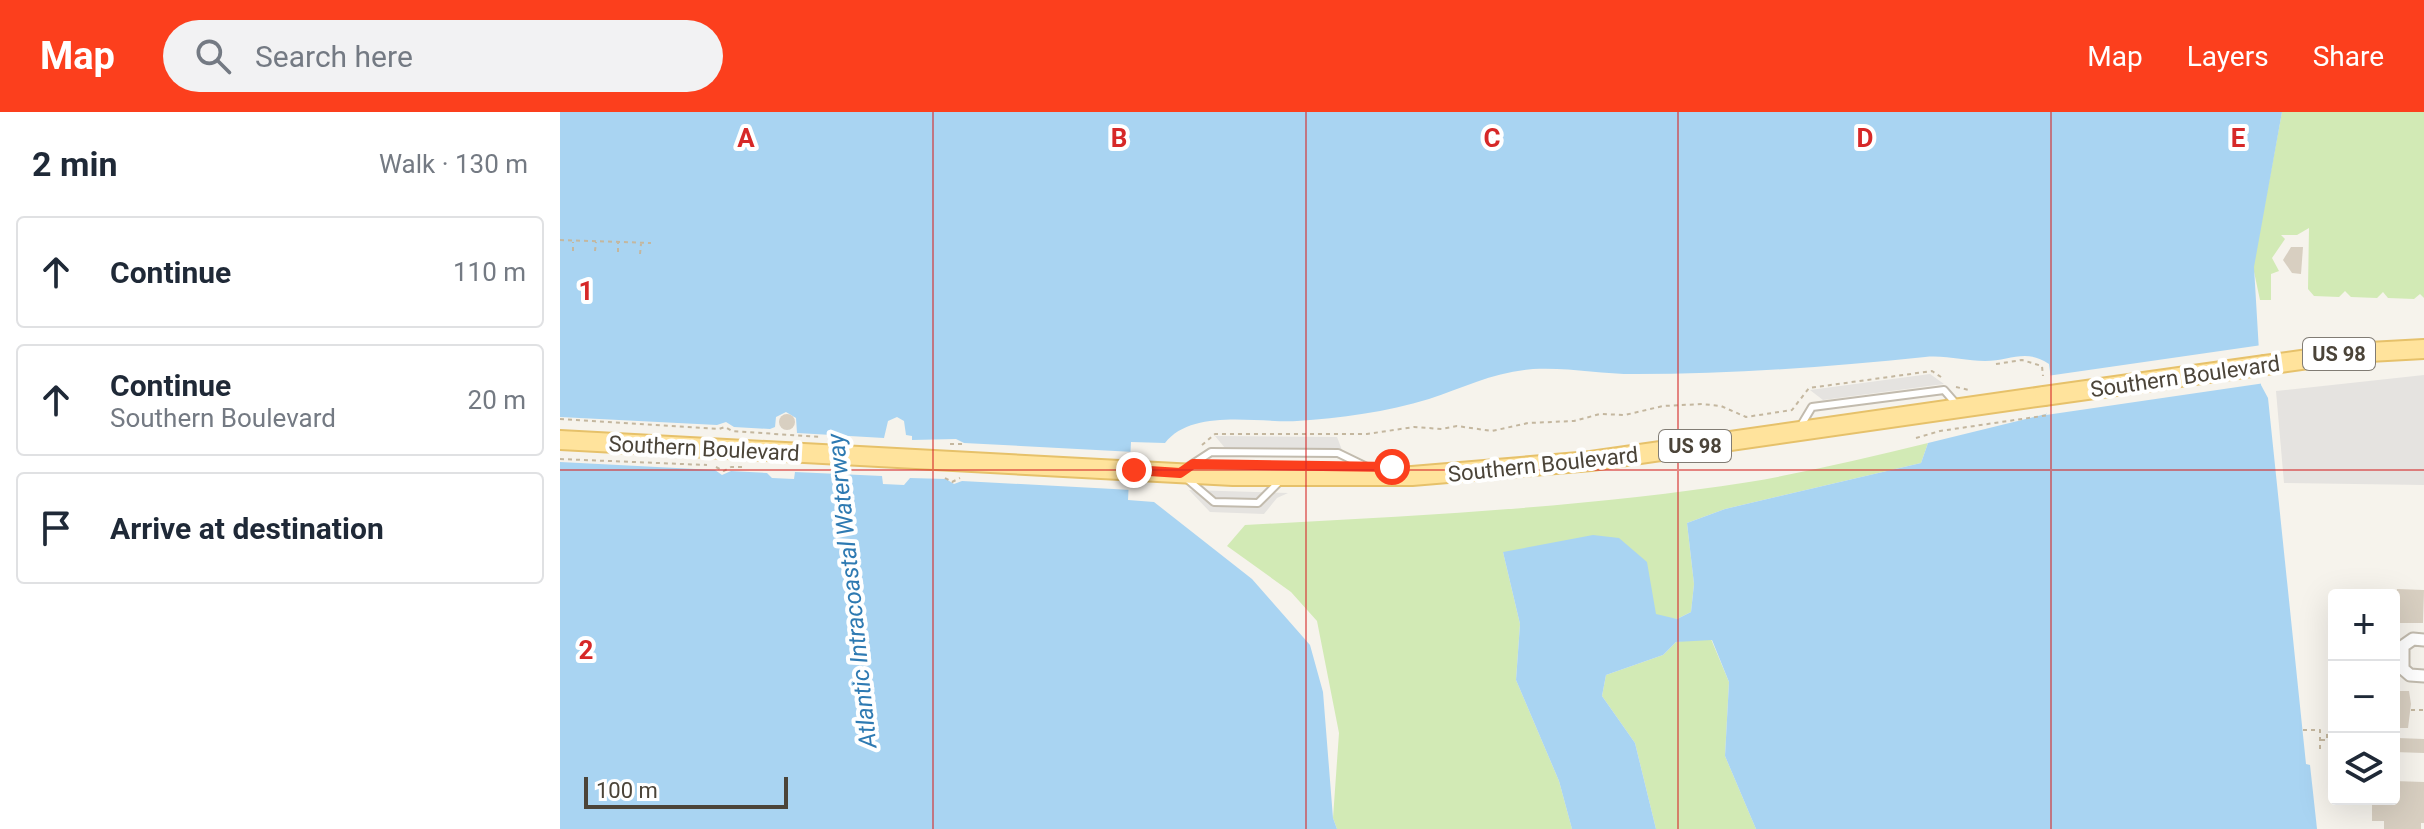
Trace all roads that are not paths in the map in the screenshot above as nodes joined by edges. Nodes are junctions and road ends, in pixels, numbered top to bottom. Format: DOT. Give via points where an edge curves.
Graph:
graph roads {
  1 [pos="2424,349"];
  2 [pos="560,440"];
  3 [pos="1180,473"];
  4 [pos="1388,476"];
  5 [pos="1284,477"];
  6 [pos="2424,640"];
  7 [pos="2424,676"];
  1 -- 4 [label="main road, Southern Boulevard / US 98, bridge" via="2351,353 1552,465"];
  2 -- 3 [label="main road, Southern Boulevard / US 98"];
  3 -- 4 [label="lane" via="1211,452 1338,453"];
  3 -- 5 [label="main road, Southern Boulevard / US 98"];
  3 -- 5 [label="lane" via="1214,502 1258,503"];
  4 -- 5 [label="main road, Southern Boulevard / US 98"];
  6 -- 7 [label="street" via="2403,646 2403,669"];
}
